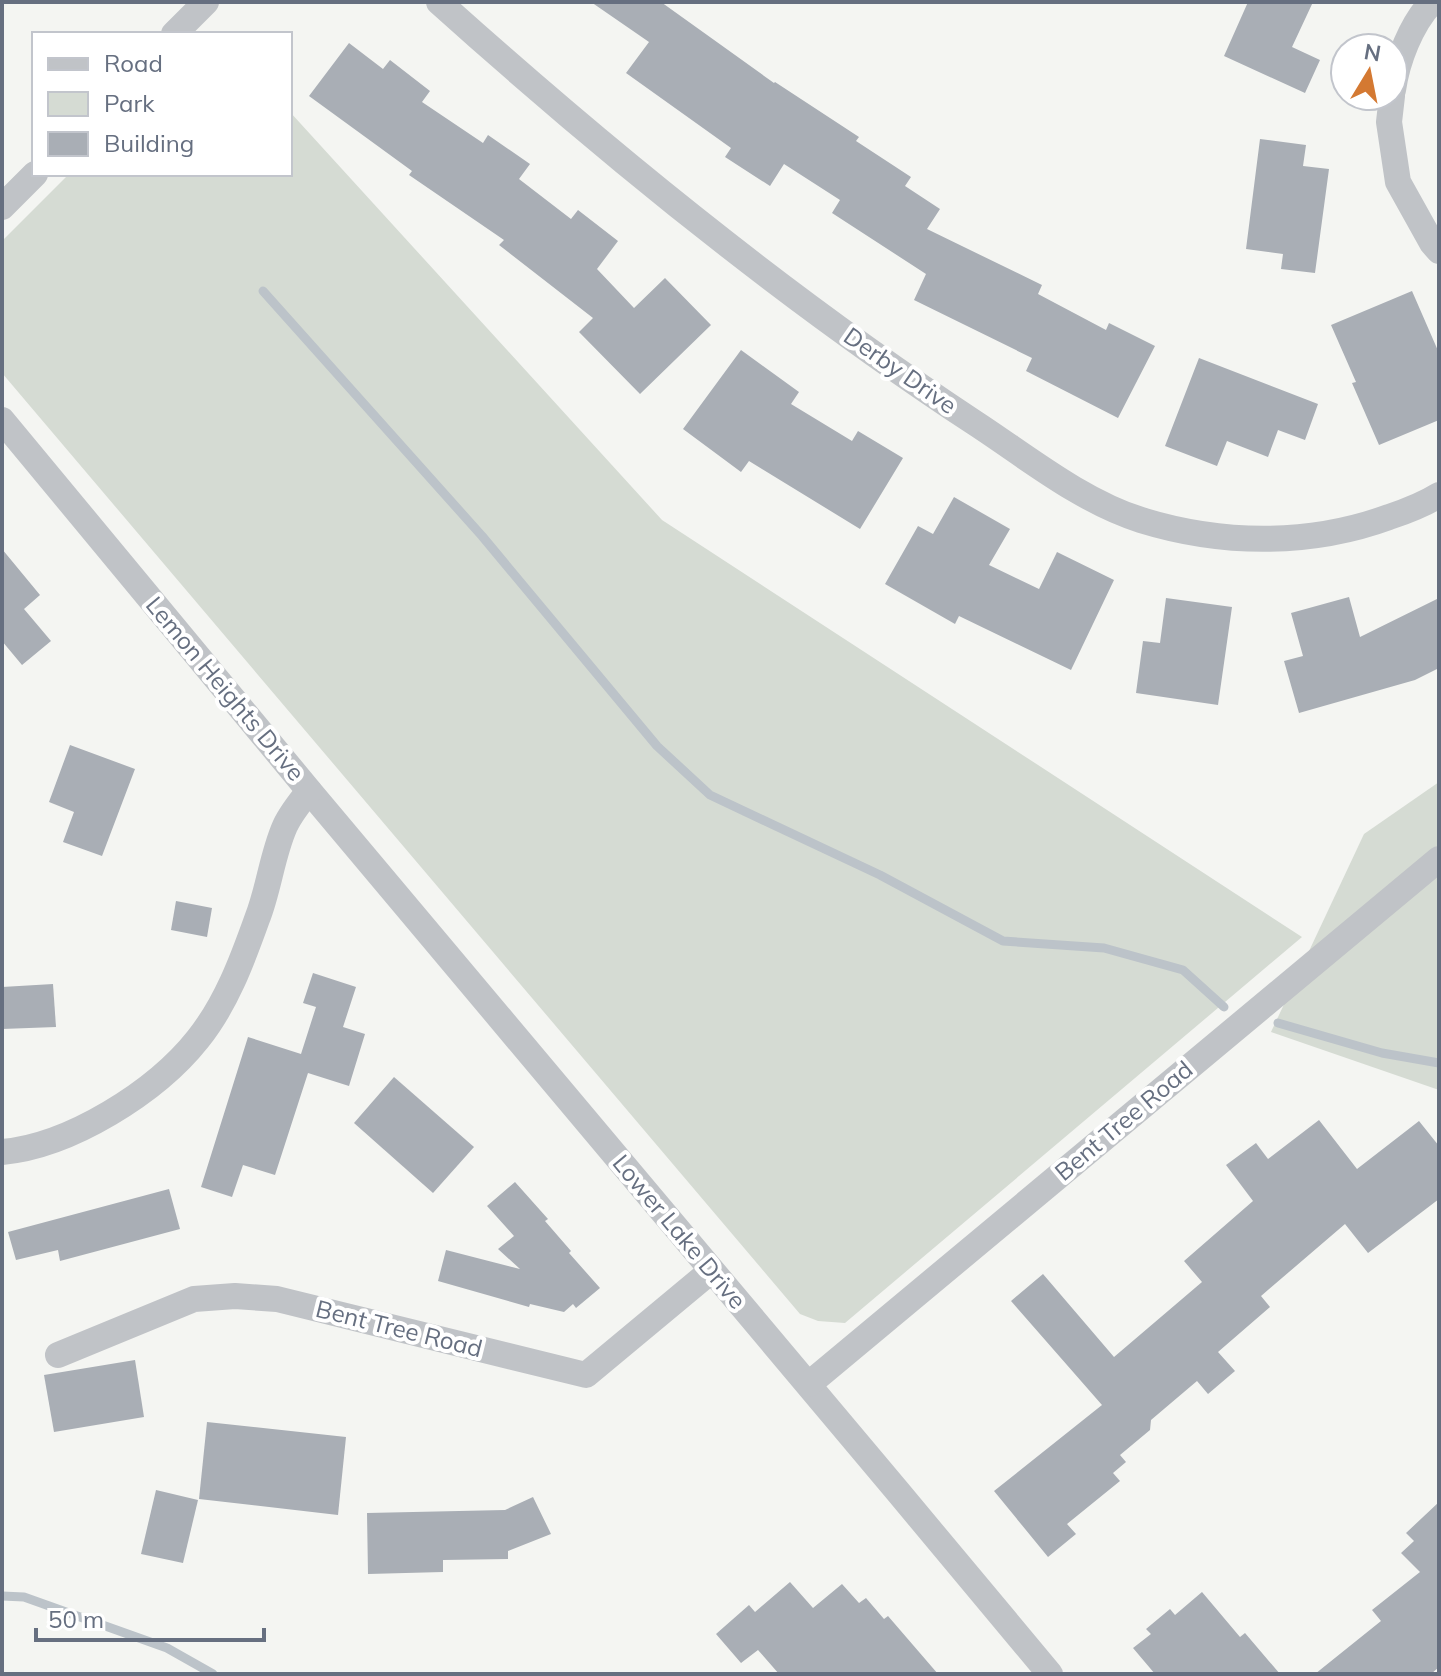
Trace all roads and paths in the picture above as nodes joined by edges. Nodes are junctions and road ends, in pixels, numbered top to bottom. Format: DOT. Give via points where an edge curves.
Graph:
graph roads {
  1 [pos="206,2"];
  2 [pos="439,2"];
  3 [pos="1432,2"];
  4 [pos="176,32"];
  5 [pos="1409,39"];
  6 [pos="1390,112"];
  7 [pos="33,176"];
  8 [pos="2,207"];
  9 [pos="1439,251"];
  10 [pos="2,420"];
  11 [pos="1439,495"];
  12 [pos="309,791"];
  13 [pos="1439,859"];
  14 [pos="2,1152"];
  15 [pos="711,1271"];
  16 [pos="58,1355"];
  17 [pos="809,1384"];
  18 [pos="1050,1674"];
  1 -- 4 [label="street"];
  2 -- 11 [label="street, Derby Drive" via="727,245 871,353 1087,497 1140,520 1201,534 1263,540 1315,537 1372,523"];
  3 -- 5 [label="street"];
  6 -- 9 [label="street" via="1398,182"];
  7 -- 8 [label="street"];
  10 -- 12 [label="street, Lemon Heights Drive"];
  12 -- 14 [label="street, Lemon Heights Drive" via="284,829 258,917 226,997 199,1038 132,1099 55,1140"];
  12 -- 15 [label="street, Lower Lake Drive"];
  13 -- 17 [label="street, Bent Tree Road"];
  15 -- 16 [label="street, Bent Tree Road" via="586,1375 277,1299 235,1296 194,1299"];
  15 -- 17 [label="street, Lower Lake Drive"];
  17 -- 18 [label="street, Lower Lake Drive"];
}
